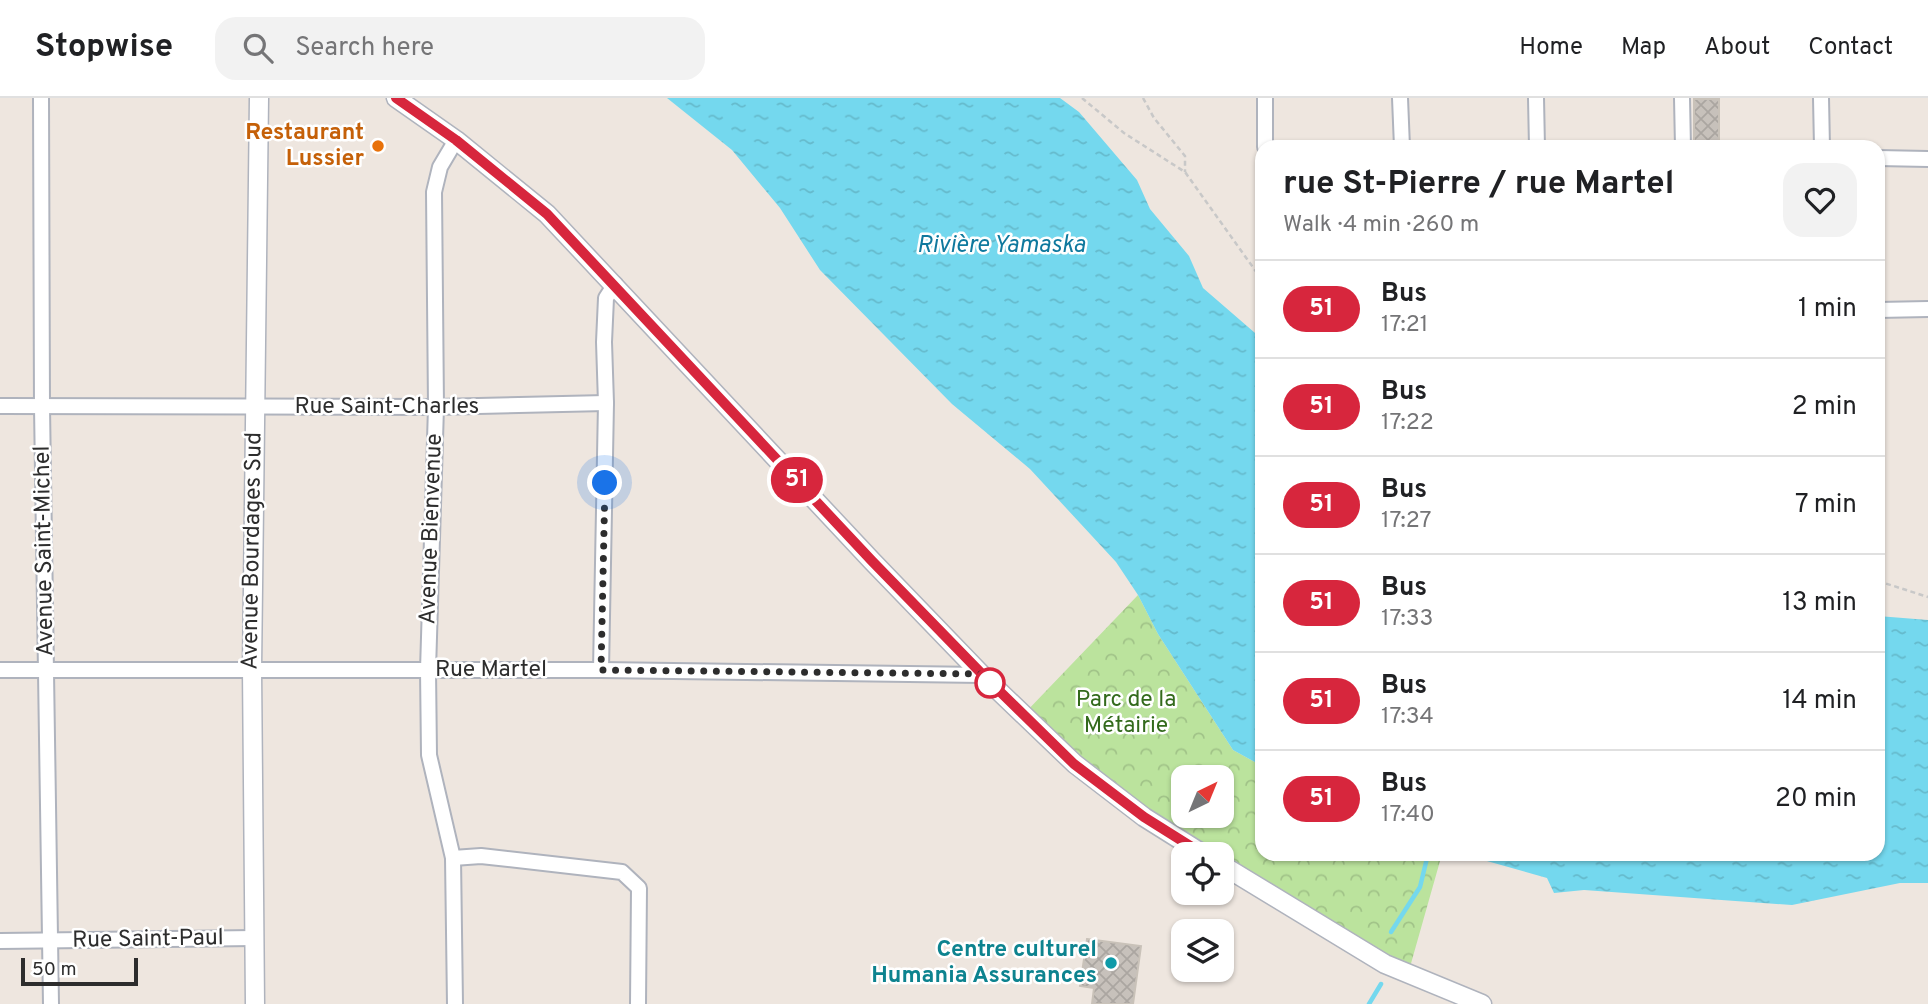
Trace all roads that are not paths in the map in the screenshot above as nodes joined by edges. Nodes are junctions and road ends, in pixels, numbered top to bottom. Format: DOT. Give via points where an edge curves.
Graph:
graph roads {
  1 [pos="41,98"];
  2 [pos="259,98"];
  3 [pos="396,98"];
  4 [pos="1265,98"];
  5 [pos="1400,98"];
  6 [pos="1536,98"];
  7 [pos="1682,98"];
  8 [pos="1821,98"];
  9 [pos="456,140"];
  10 [pos="1265,140"];
  11 [pos="1402,140"];
  12 [pos="1537,140"];
  13 [pos="1682,140"];
  14 [pos="1822,140"];
  15 [pos="1885,158"];
  16 [pos="1928,159"];
  17 [pos="615,284"];
  18 [pos="1928,309"];
  19 [pos="1885,310"];
  20 [pos="606,403"];
  21 [pos="0,406"];
  22 [pos="42,407"];
  23 [pos="255,407"];
  24 [pos="436,407"];
  25 [pos="251,669"];
  26 [pos="0,670"];
  27 [pos="47,670"];
  28 [pos="428,670"];
  29 [pos="601,670"];
  30 [pos="982,674"];
  31 [pos="1184,842"];
  32 [pos="453,858"];
  33 [pos="1234,872"];
  34 [pos="255,939"];
  35 [pos="0,941"];
  36 [pos="51,941"];
  37 [pos="51,1004"];
  38 [pos="256,1004"];
  39 [pos="454,1004"];
  40 [pos="638,1004"];
  41 [pos="1482,1004"];
  1 -- 22 [label="street, Avenue Saint-Michel"];
  2 -- 23 [label="street, Avenue Bourdages Sud"];
  3 -- 9 [label="street"];
  4 -- 10 [label="street"];
  5 -- 11 [label="street"];
  6 -- 12 [label="street"];
  7 -- 13 [label="street"];
  8 -- 14 [label="street"];
  9 -- 17 [label="street" via="547,214"];
  9 -- 24 [label="street, Avenue Bienvenue" via="440,167 434,192"];
  15 -- 16 [label="street"];
  17 -- 20 [label="street" via="606,298"];
  17 -- 30 [label="street"];
  18 -- 19 [label="street"];
  20 -- 24 [label="street, Rue Saint-Charles"];
  20 -- 29 [label="street"];
  21 -- 22 [label="street, Rue Saint-Charles"];
  22 -- 23 [label="street, Rue Saint-Charles"];
  22 -- 27 [label="street, Avenue Saint-Michel"];
  23 -- 24 [label="street, Rue Saint-Charles"];
  23 -- 25 [label="street, Avenue Bourdages Sud"];
  24 -- 28 [label="street, Avenue Bienvenue"];
  25 -- 27 [label="street, Rue Martel"];
  25 -- 28 [label="street, Rue Martel"];
  25 -- 34 [label="street, Avenue Bourdages Sud"];
  26 -- 27 [label="street, Rue Martel"];
  27 -- 36 [label="street, Avenue Saint-Michel"];
  28 -- 29 [label="street, Rue Martel"];
  28 -- 32 [label="street, Avenue Bienvenue" via="429,755"];
  29 -- 30 [label="street, Rue Martel"];
  30 -- 31 [label="street" via="1074,764"];
  32 -- 39 [label="street, Avenue Bienvenue"];
  32 -- 40 [label="street" via="481,856 622,872 639,888"];
  33 -- 41 [label="street" via="1385,964"];
  34 -- 36 [label="street, Rue Saint-Paul"];
  34 -- 38 [label="street, Avenue Bourdages Sud"];
  35 -- 36 [label="street, Rue Saint-Paul"];
  36 -- 37 [label="street, Avenue Saint-Michel"];
}
